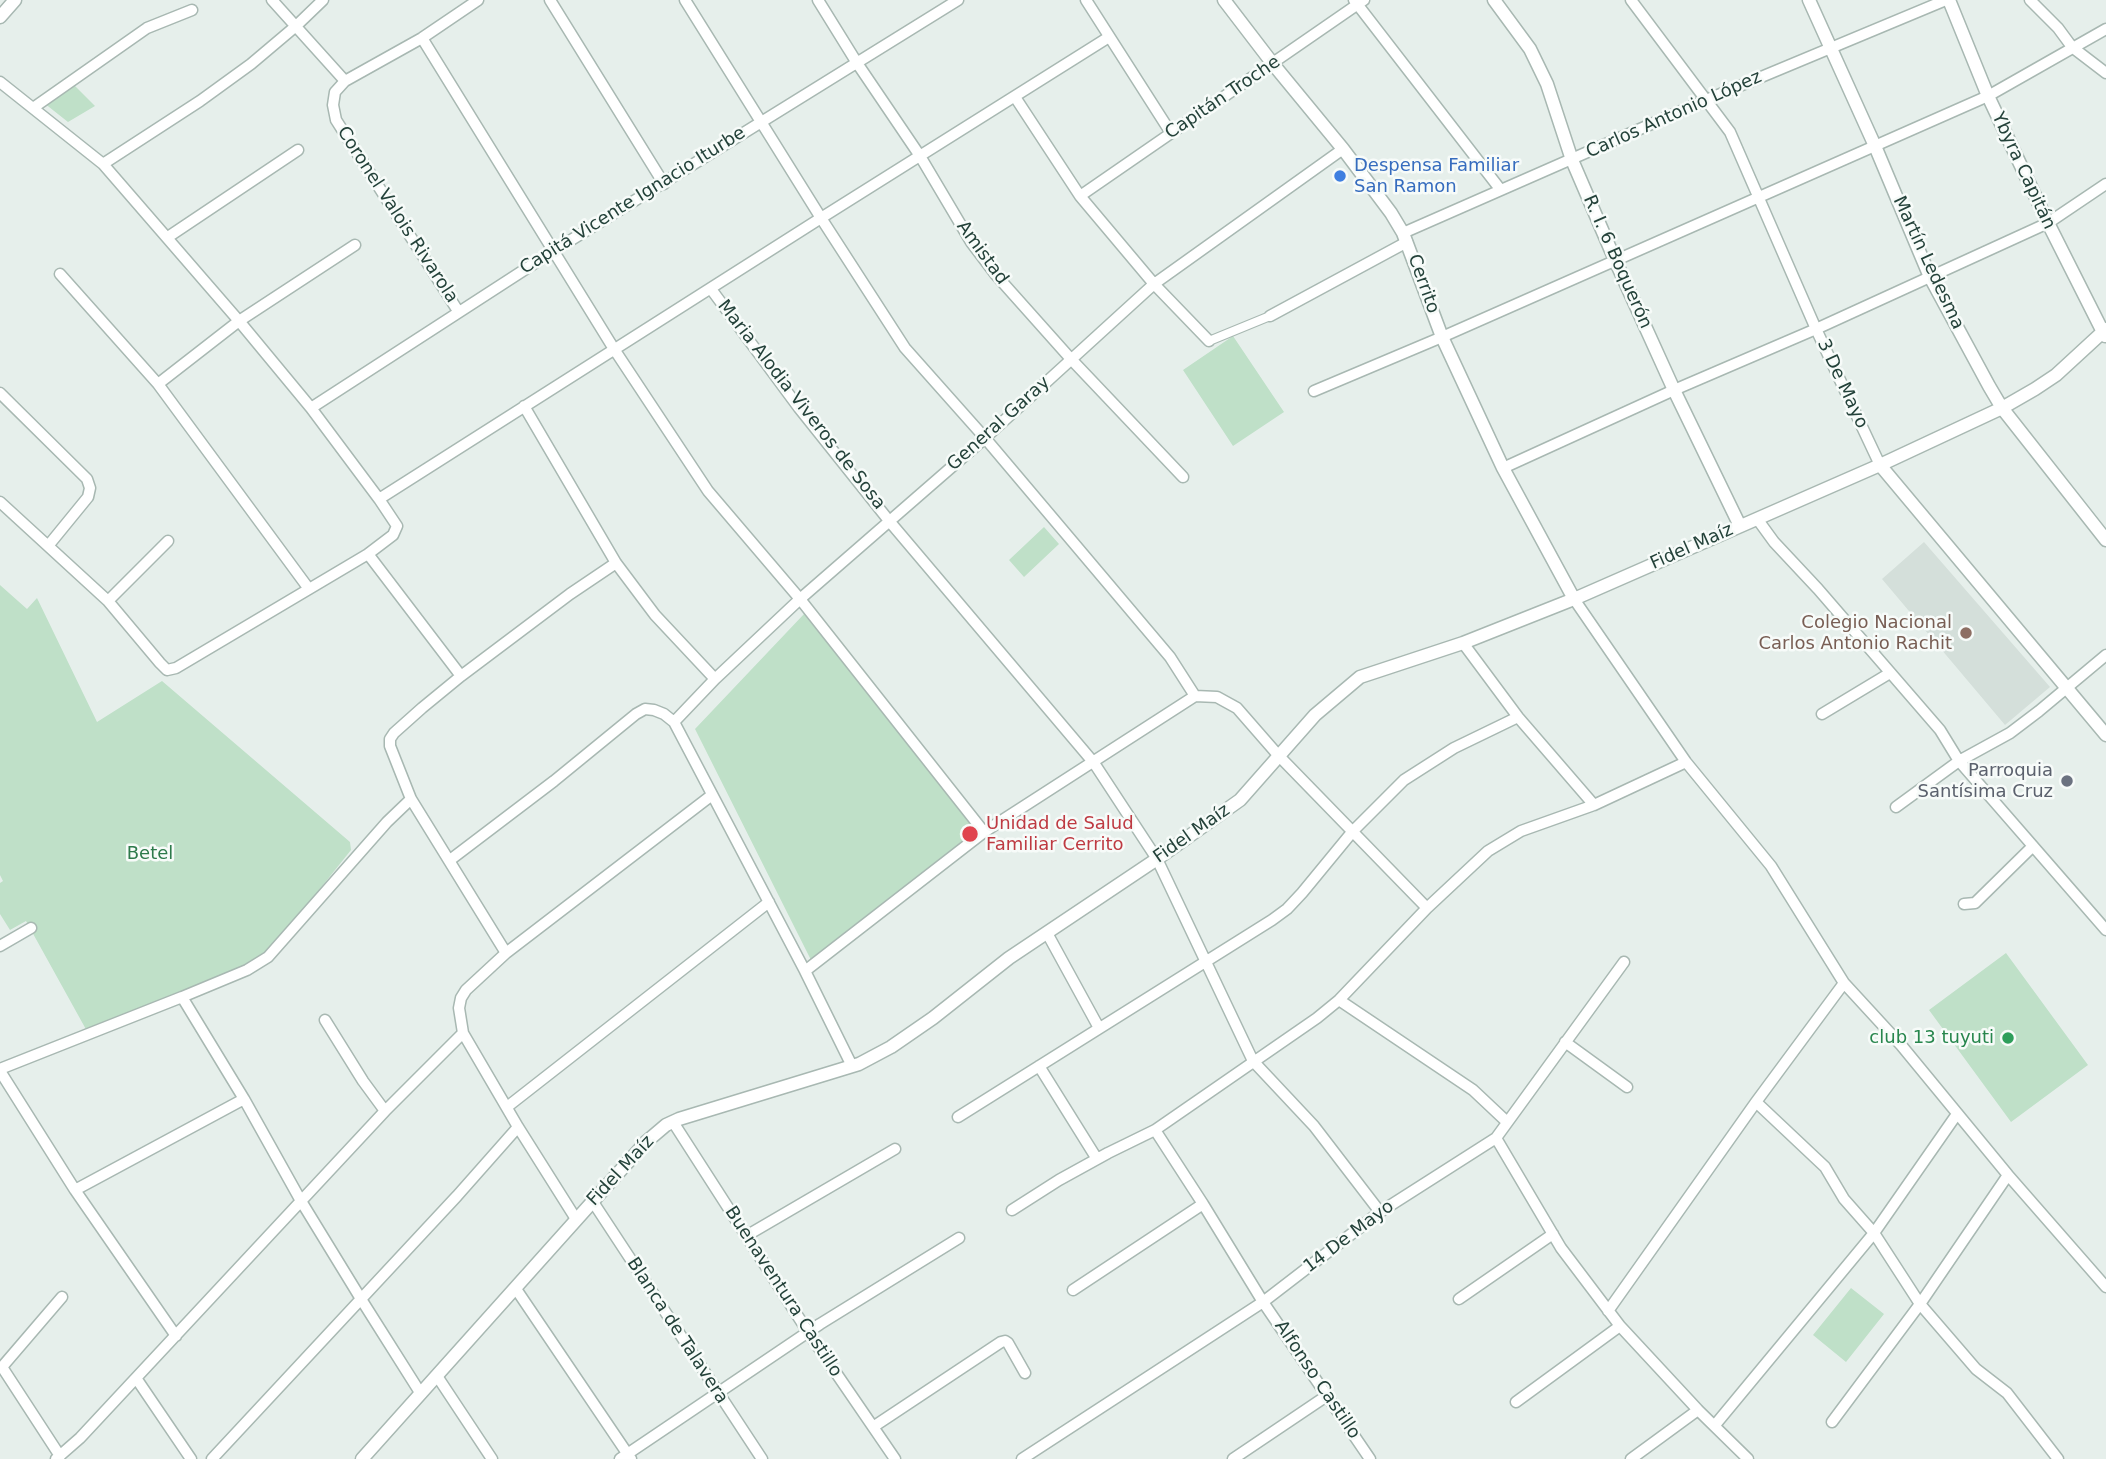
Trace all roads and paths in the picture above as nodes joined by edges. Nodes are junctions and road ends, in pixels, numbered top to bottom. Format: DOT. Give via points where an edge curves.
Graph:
graph roads {
  1 [pos="15,0"];
  2 [pos="272,0"];
  3 [pos="323,0"];
  4 [pos="478,0"];
  5 [pos="550,0"];
  6 [pos="685,0"];
  7 [pos="818,0"];
  8 [pos="1086,0"];
  9 [pos="1224,0"];
  10 [pos="1494,0"];
  11 [pos="1631,0"];
  12 [pos="1809,0"];
  13 [pos="1947,0"];
  14 [pos="2030,0"];
  15 [pos="953,1"];
  16 [pos="1359,2"];
  17 [pos="192,10"];
  18 [pos="0,17"];
  19 [pos="296,26"];
  20 [pos="2106,29"];
  21 [pos="422,37"];
  22 [pos="1109,37"];
  23 [pos="1831,47"];
  24 [pos="2072,47"];
  25 [pos="857,62"];
  26 [pos="1273,64"];
  27 [pos="2106,74"];
  28 [pos="345,81"];
  29 [pos="0,82"];
  30 [pos="1988,96"];
  31 [pos="1015,97"];
  32 [pos="1706,100"];
  33 [pos="33,108"];
  34 [pos="761,121"];
  35 [pos="1171,133"];
  36 [pos="1875,146"];
  37 [pos="1343,149"];
  38 [pos="298,150"];
  39 [pos="920,156"];
  40 [pos="1572,160"];
  41 [pos="103,164"];
  42 [pos="664,184"];
  43 [pos="2106,184"];
  44 [pos="1500,189"];
  45 [pos="1080,196"];
  46 [pos="1758,199"];
  47 [pos="821,218"];
  48 [pos="2048,223"];
  49 [pos="168,237"];
  50 [pos="1405,238"];
  51 [pos="355,246"];
  52 [pos="555,250"];
  53 [pos="1615,260"];
  54 [pos="60,274"];
  55 [pos="1930,277"];
  56 [pos="1154,284"];
  57 [pos="711,289"];
  58 [pos="458,311"];
  59 [pos="1270,316"];
  60 [pos="239,321"];
  61 [pos="1816,329"];
  62 [pos="2104,333"];
  63 [pos="1442,337"];
  64 [pos="1209,341"];
  65 [pos="614,349"];
  66 [pos="1070,358"];
  67 [pos="158,384"];
  68 [pos="1674,390"];
  69 [pos="1314,391"];
  70 [pos="0,393"];
  71 [pos="524,406"];
  72 [pos="311,408"];
  73 [pos="2002,408"];
  74 [pos="985,438"];
  75 [pos="1880,465"];
  76 [pos="1503,468"];
  77 [pos="1183,477"];
  78 [pos="379,499"];
  79 [pos="0,502"];
  80 [pos="1758,520"];
  81 [pos="890,522"];
  82 [pos="1740,526"];
  83 [pos="2106,540"];
  84 [pos="168,541"];
  85 [pos="48,546"];
  86 [pos="368,554"];
  87 [pos="617,563"];
  88 [pos="309,589"];
  89 [pos="800,599"];
  90 [pos="1574,599"];
  91 [pos="108,601"];
  92 [pos="1463,643"];
  93 [pos="2106,655"];
  94 [pos="1890,673"];
  95 [pos="461,676"];
  96 [pos="715,679"];
  97 [pos="2066,689"];
  98 [pos="1195,696"];
  99 [pos="1822,714"];
  100 [pos="1518,717"];
  101 [pos="674,722"];
  102 [pos="2106,735"];
  103 [pos="1278,755"];
  104 [pos="1959,761"];
  105 [pos="1686,762"];
  106 [pos="1094,763"];
  107 [pos="712,796"];
  108 [pos="411,799"];
  109 [pos="1594,805"];
  110 [pos="1896,807"];
  111 [pos="1353,831"];
  112 [pos="984,832"];
  113 [pos="2033,846"];
  114 [pos="1157,859"];
  115 [pos="450,860"];
  116 [pos="769,902"];
  117 [pos="1964,904"];
  118 [pos="1427,908"];
  119 [pos="31,928"];
  120 [pos="2106,930"];
  121 [pos="1046,933"];
  122 [pos="0,946"];
  123 [pos="506,953"];
  124 [pos="1206,961"];
  125 [pos="1624,962"];
  126 [pos="805,971"];
  127 [pos="1844,983"];
  128 [pos="182,997"];
  129 [pos="1339,1000"];
  130 [pos="325,1020"];
  131 [pos="1099,1028"];
  132 [pos="463,1033"];
  133 [pos="1565,1042"];
  134 [pos="1253,1061"];
  135 [pos="852,1066"];
  136 [pos="1040,1066"];
  137 [pos="0,1070"];
  138 [pos="1627,1087"];
  139 [pos="244,1098"];
  140 [pos="1756,1102"];
  141 [pos="507,1107"];
  142 [pos="385,1111"];
  143 [pos="1957,1114"];
  144 [pos="958,1116"];
  145 [pos="673,1122"];
  146 [pos="1507,1122"];
  147 [pos="518,1127"];
  148 [pos="1155,1130"];
  149 [pos="1496,1138"];
  150 [pos="895,1149"];
  151 [pos="1097,1158"];
  152 [pos="2008,1175"];
  153 [pos="75,1190"];
  154 [pos="302,1200"];
  155 [pos="593,1202"];
  156 [pos="1203,1204"];
  157 [pos="1012,1210"];
  158 [pos="1380,1212"];
  159 [pos="576,1219"];
  160 [pos="1874,1233"];
  161 [pos="1553,1234"];
  162 [pos="746,1236"];
  163 [pos="959,1238"];
  164 [pos="2106,1287"];
  165 [pos="516,1289"];
  166 [pos="1073,1290"];
  167 [pos="62,1297"];
  168 [pos="361,1299"];
  169 [pos="1459,1299"];
  170 [pos="1263,1301"];
  171 [pos="1920,1304"];
  172 [pos="1608,1311"];
  173 [pos="1620,1326"];
  174 [pos="808,1332"];
  175 [pos="176,1336"];
  176 [pos="1,1367"];
  177 [pos="1025,1373"];
  178 [pos="437,1376"];
  179 [pos="136,1378"];
  180 [pos="718,1393"];
  181 [pos="421,1394"];
  182 [pos="1328,1395"];
  183 [pos="1516,1402"];
  184 [pos="1698,1410"];
  185 [pos="1832,1422"];
  186 [pos="1715,1425"];
  187 [pos="873,1427"];
  188 [pos="58,1457"];
  189 [pos="626,1457"];
  190 [pos="1025,1458"];
  191 [pos="191,1459"];
  192 [pos="212,1459"];
  193 [pos="362,1459"];
  194 [pos="492,1459"];
  195 [pos="762,1459"];
  196 [pos="895,1459"];
  197 [pos="1233,1459"];
  198 [pos="1370,1459"];
  199 [pos="1632,1459"];
  200 [pos="1748,1459"];
  201 [pos="2058,1459"];
  1 -- 18 [label="street"];
  2 -- 19 [label="street"];
  3 -- 19 [label="street"];
  4 -- 21 [label="street"];
  5 -- 42 [label="street"];
  6 -- 34 [label="street"];
  7 -- 25 [label="street, Amistad"];
  8 -- 22 [label="street"];
  9 -- 26 [label="street, Cerrito"];
  10 -- 40 [label="street, R. I. 6 Boquerón" via="1548,83"];
  11 -- 32 [label="street, 3 De Mayo"];
  12 -- 23 [label="street, Martín Ledesma"];
  13 -- 23 [label="street, Carlos Antonio López"];
  13 -- 30 [label="street, Ybyra Capitán"];
  14 -- 24 [label="street"];
  15 -- 25 [label="street, Capitá Vicente Ignacio Iturbe"];
  16 -- 26 [label="street, Capitán Troche"];
  16 -- 44 [label="street"];
  17 -- 33 [label="street" via="147,28"];
  19 -- 28 [label="street"];
  19 -- 41 [label="street" via="232,79"];
  20 -- 24 [label="street"];
  21 -- 28 [label="street"];
  21 -- 52 [label="street"];
  22 -- 31 [label="street"];
  22 -- 35 [label="street"];
  23 -- 32 [label="street, Carlos Antonio López"];
  23 -- 36 [label="street, Martín Ledesma"];
  24 -- 27 [label="street"];
  24 -- 30 [label="street"];
  25 -- 34 [label="street, Capitá Vicente Ignacio Iturbe"];
  25 -- 39 [label="street, Amistad"];
  26 -- 35 [label="street, Capitán Troche"];
  26 -- 37 [label="street, Cerrito"];
  28 -- 58 [label="street, Coronel Valois Rivarola" via="335,92 336,120"];
  29 -- 33 [label="street"];
  30 -- 36 [label="street"];
  30 -- 48 [label="street, Ybyra Capitán"];
  31 -- 39 [label="street"];
  31 -- 45 [label="street"];
  32 -- 40 [label="street, Carlos Antonio López"];
  32 -- 46 [label="street, 3 De Mayo" via="1730,132"];
  33 -- 41 [label="street"];
  34 -- 42 [label="street, Capitá Vicente Ignacio Iturbe"];
  34 -- 47 [label="street"];
  35 -- 45 [label="street, Capitán Troche"];
  36 -- 46 [label="street"];
  36 -- 55 [label="street, Martín Ledesma"];
  37 -- 50 [label="street, Cerrito"];
  37 -- 56 [label="street, General Garay"];
  38 -- 49 [label="street"];
  39 -- 47 [label="street"];
  39 -- 66 [label="street, Amistad" via="971,242"];
  40 -- 44 [label="street, Carlos Antonio López"];
  40 -- 53 [label="street, R. I. 6 Boquerón"];
  41 -- 49 [label="street"];
  42 -- 52 [label="street, Capitá Vicente Ignacio Iturbe"];
  43 -- 48 [label="street"];
  44 -- 50 [label="street, Carlos Antonio López"];
  45 -- 56 [label="street"];
  46 -- 53 [label="street"];
  46 -- 61 [label="street, 3 De Mayo"];
  47 -- 57 [label="street"];
  47 -- 74 [label="street" via="905,348"];
  48 -- 55 [label="street"];
  48 -- 62 [label="street, Ybyra Capitán"];
  49 -- 60 [label="street"];
  50 -- 59 [label="street, Carlos Antonio López"];
  50 -- 63 [label="street, Cerrito"];
  51 -- 60 [label="street"];
  52 -- 58 [label="street, Capitá Vicente Ignacio Iturbe"];
  52 -- 65 [label="street"];
  53 -- 63 [label="street"];
  53 -- 68 [label="street, R. I. 6 Boquerón"];
  54 -- 67 [label="street"];
  55 -- 61 [label="street"];
  55 -- 73 [label="street, Martín Ledesma"];
  56 -- 64 [label="street"];
  56 -- 66 [label="street, General Garay"];
  57 -- 65 [label="street"];
  57 -- 81 [label="street, Maria Alodia Viveros de Sosa"];
  58 -- 72 [label="street, Capitá Vicente Ignacio Iturbe"];
  59 -- 64 [label="street"];
  60 -- 67 [label="street"];
  60 -- 72 [label="street"];
  61 -- 68 [label="street"];
  61 -- 75 [label="street, 3 De Mayo"];
  62 -- 73 [label="street, Fidel Maíz" via="2056,374"];
  63 -- 69 [label="street"];
  63 -- 76 [label="street, Cerrito"];
  65 -- 71 [label="street"];
  65 -- 89 [label="street" via="708,491"];
  66 -- 74 [label="street, General Garay"];
  66 -- 77 [label="street, Amistad"];
  67 -- 88 [label="street"];
  68 -- 76 [label="street"];
  68 -- 82 [label="street, R. I. 6 Boquerón"];
  70 -- 85 [label="street" via="87,479 90,488 88,497"];
  71 -- 78 [label="street"];
  71 -- 87 [label="street"];
  72 -- 78 [label="street"];
  73 -- 75 [label="street, Fidel Maíz"];
  73 -- 83 [label="street, Martín Ledesma"];
  74 -- 81 [label="street, General Garay"];
  74 -- 98 [label="street" via="1170,657"];
  75 -- 80 [label="street, Fidel Maíz"];
  75 -- 97 [label="street, 3 De Mayo"];
  76 -- 90 [label="street, Cerrito"];
  78 -- 86 [label="street" via="395,520 397,531"];
  79 -- 85 [label="street"];
  80 -- 82 [label="street, Fidel Maíz"];
  80 -- 94 [label="street"];
  81 -- 89 [label="street, General Garay"];
  81 -- 106 [label="street, Maria Alodia Viveros de Sosa"];
  82 -- 90 [label="street, Fidel Maíz"];
  84 -- 91 [label="street"];
  85 -- 91 [label="street"];
  86 -- 88 [label="street"];
  86 -- 95 [label="street"];
  87 -- 95 [label="street"];
  87 -- 96 [label="street" via="663,625"];
  88 -- 91 [label="street" via="167,670"];
  89 -- 96 [label="street, General Garay"];
  89 -- 112 [label="street"];
  90 -- 92 [label="street, Fidel Maíz"];
  90 -- 105 [label="street"];
  92 -- 100 [label="street"];
  92 -- 103 [label="street, Fidel Maíz" via="1360,677"];
  93 -- 97 [label="street"];
  94 -- 99 [label="street"];
  94 -- 104 [label="street" via="1940,730"];
  95 -- 108 [label="street" via="390,739"];
  96 -- 101 [label="street, General Garay"];
  97 -- 102 [label="street, 3 De Mayo"];
  97 -- 104 [label="street" via="2010,733"];
  98 -- 103 [label="street" via="1217,698 1237,708"];
  98 -- 106 [label="street"];
  100 -- 109 [label="street"];
  100 -- 111 [label="street" via="1427,764 1404,780"];
  101 -- 107 [label="street"];
  101 -- 115 [label="street" via="654,710 636,714"];
  103 -- 111 [label="street"];
  103 -- 114 [label="street, Fidel Maíz" via="1240,800"];
  104 -- 110 [label="street"];
  104 -- 113 [label="street"];
  105 -- 109 [label="street"];
  105 -- 127 [label="street" via="1771,866"];
  106 -- 112 [label="street"];
  106 -- 114 [label="street, Maria Alodia Viveros de Sosa"];
  107 -- 116 [label="street"];
  107 -- 123 [label="street"];
  108 -- 115 [label="street"];
  108 -- 128 [label="street" via="268,957"];
  109 -- 118 [label="street" via="1503,841"];
  111 -- 118 [label="street"];
  111 -- 124 [label="street" via="1287,909"];
  112 -- 126 [label="street"];
  113 -- 117 [label="street" via="1975,903"];
  113 -- 120 [label="street"];
  114 -- 121 [label="street, Fidel Maíz"];
  114 -- 124 [label="street, Maria Alodia Viveros de Sosa"];
  115 -- 123 [label="street"];
  116 -- 126 [label="street"];
  116 -- 141 [label="street"];
  118 -- 129 [label="street"];
  119 -- 122 [label="street"];
  121 -- 131 [label="street"];
  121 -- 135 [label="street, Fidel Maíz" via="891,1047"];
  123 -- 132 [label="street" via="461,998"];
  124 -- 131 [label="street"];
  124 -- 134 [label="street, Maria Alodia Viveros de Sosa"];
  125 -- 133 [label="street, 14 De Mayo"];
  126 -- 135 [label="street"];
  127 -- 140 [label="street"];
  127 -- 143 [label="street"];
  128 -- 137 [label="street"];
  128 -- 139 [label="street"];
  129 -- 134 [label="street"];
  129 -- 146 [label="street" via="1474,1090"];
  130 -- 142 [label="street"];
  131 -- 136 [label="street"];
  132 -- 141 [label="street"];
  132 -- 142 [label="street"];
  133 -- 138 [label="street"];
  133 -- 146 [label="street, 14 De Mayo"];
  134 -- 148 [label="street"];
  134 -- 158 [label="street, Maria Alodia Viveros de Sosa" via="1314,1126"];
  135 -- 145 [label="street, Fidel Maíz"];
  136 -- 144 [label="street"];
  136 -- 151 [label="street"];
  137 -- 153 [label="street"];
  139 -- 153 [label="street"];
  139 -- 154 [label="street"];
  140 -- 160 [label="street" via="1825,1167 1844,1199"];
  140 -- 172 [label="street"];
  141 -- 147 [label="street"];
  142 -- 154 [label="street"];
  143 -- 152 [label="street"];
  143 -- 160 [label="street"];
  145 -- 155 [label="street, Fidel Maíz" via="646,1142"];
  145 -- 162 [label="street, Buenaventura Castillo"];
  146 -- 149 [label="street, 14 De Mayo"];
  147 -- 159 [label="street"];
  147 -- 168 [label="street"];
  148 -- 151 [label="street"];
  148 -- 156 [label="street, Alfonso Castillo"];
  149 -- 158 [label="street, 14 De Mayo"];
  149 -- 161 [label="street"];
  150 -- 162 [label="street"];
  151 -- 157 [label="street"];
  152 -- 164 [label="street"];
  152 -- 171 [label="street"];
  153 -- 175 [label="street"];
  154 -- 168 [label="street"];
  154 -- 175 [label="street"];
  155 -- 159 [label="street, Fidel Maíz"];
  155 -- 180 [label="street, Blanca de Talavera"];
  156 -- 166 [label="street"];
  156 -- 170 [label="street, Alfonso Castillo"];
  158 -- 170 [label="street, 14 De Mayo"];
  159 -- 165 [label="street, Fidel Maíz"];
  160 -- 171 [label="street"];
  160 -- 186 [label="street"];
  161 -- 169 [label="street"];
  161 -- 172 [label="street"];
  162 -- 174 [label="street, Buenaventura Castillo"];
  163 -- 174 [label="street"];
  165 -- 178 [label="street, Fidel Maíz"];
  165 -- 189 [label="street"];
  167 -- 176 [label="street"];
  168 -- 181 [label="street"];
  168 -- 192 [label="street"];
  170 -- 182 [label="street, Alfonso Castillo"];
  170 -- 190 [label="street, 14 De Mayo"];
  171 -- 185 [label="street"];
  171 -- 201 [label="street" via="1976,1369 2007,1394"];
  172 -- 173 [label="street"];
  173 -- 183 [label="street"];
  173 -- 184 [label="street"];
  174 -- 180 [label="street"];
  174 -- 187 [label="street, Buenaventura Castillo"];
  175 -- 179 [label="street"];
  176 -- 188 [label="street"];
  177 -- 187 [label="street" via="1008,1343 1001,1342"];
  178 -- 181 [label="street, Fidel Maíz"];
  178 -- 194 [label="street"];
  179 -- 188 [label="street"];
  179 -- 191 [label="street"];
  180 -- 189 [label="street"];
  180 -- 195 [label="street, Blanca de Talavera"];
  181 -- 193 [label="street, Fidel Maíz"];
  182 -- 197 [label="street"];
  182 -- 198 [label="street, Alfonso Castillo"];
  184 -- 186 [label="street"];
  184 -- 199 [label="street"];
  186 -- 200 [label="street"];
  187 -- 196 [label="street, Buenaventura Castillo"];
}
